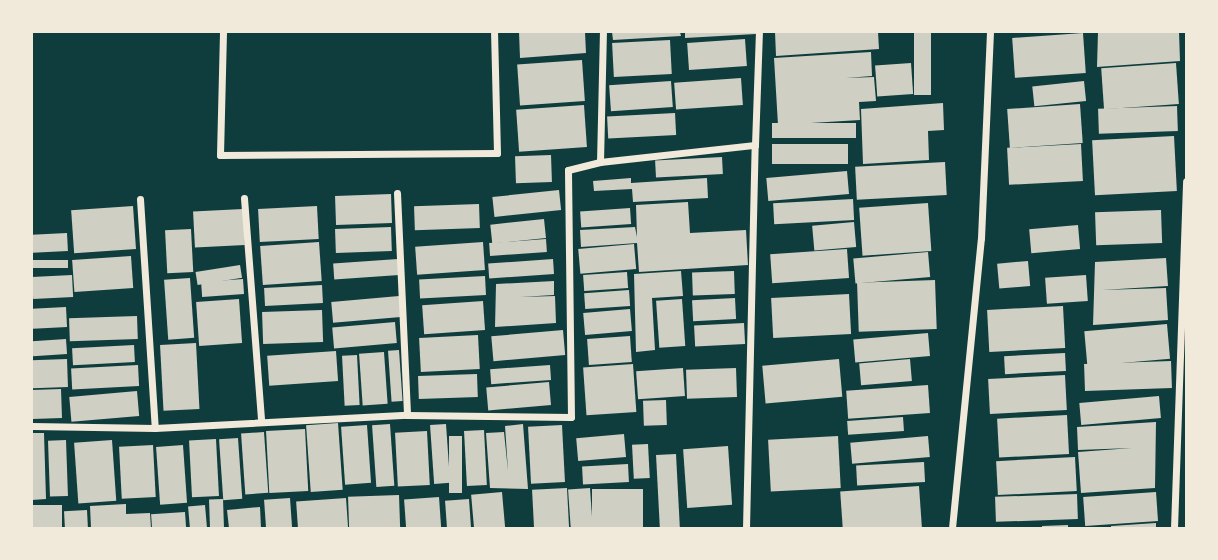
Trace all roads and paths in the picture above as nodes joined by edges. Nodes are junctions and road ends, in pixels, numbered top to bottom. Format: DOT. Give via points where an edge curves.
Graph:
graph roads {
  1 [pos="223,32"];
  2 [pos="494,32"];
  3 [pos="603,32"];
  4 [pos="759,32"];
  5 [pos="990,32"];
  6 [pos="755,145"];
  7 [pos="600,162"];
  8 [pos="1186,181"];
  9 [pos="397,193"];
  10 [pos="140,198"];
  11 [pos="244,198"];
  12 [pos="407,415"];
  13 [pos="261,420"];
  14 [pos="32,426"];
  15 [pos="155,428"];
  16 [pos="746,528"];
  17 [pos="952,528"];
  18 [pos="1174,528"];
  1 -- 2 [label="street" via="220,155 497,153"];
  3 -- 7 [label="street"];
  4 -- 6 [label="street"];
  5 -- 17 [label="street" via="981,238"];
  6 -- 7 [label="street"];
  6 -- 16 [label="street"];
  7 -- 12 [label="street" via="568,170 570,417"];
  8 -- 18 [label="street"];
  9 -- 12 [label="street"];
  10 -- 15 [label="street"];
  11 -- 13 [label="street"];
  12 -- 13 [label="street"];
  13 -- 15 [label="street"];
  14 -- 15 [label="street"];
}
